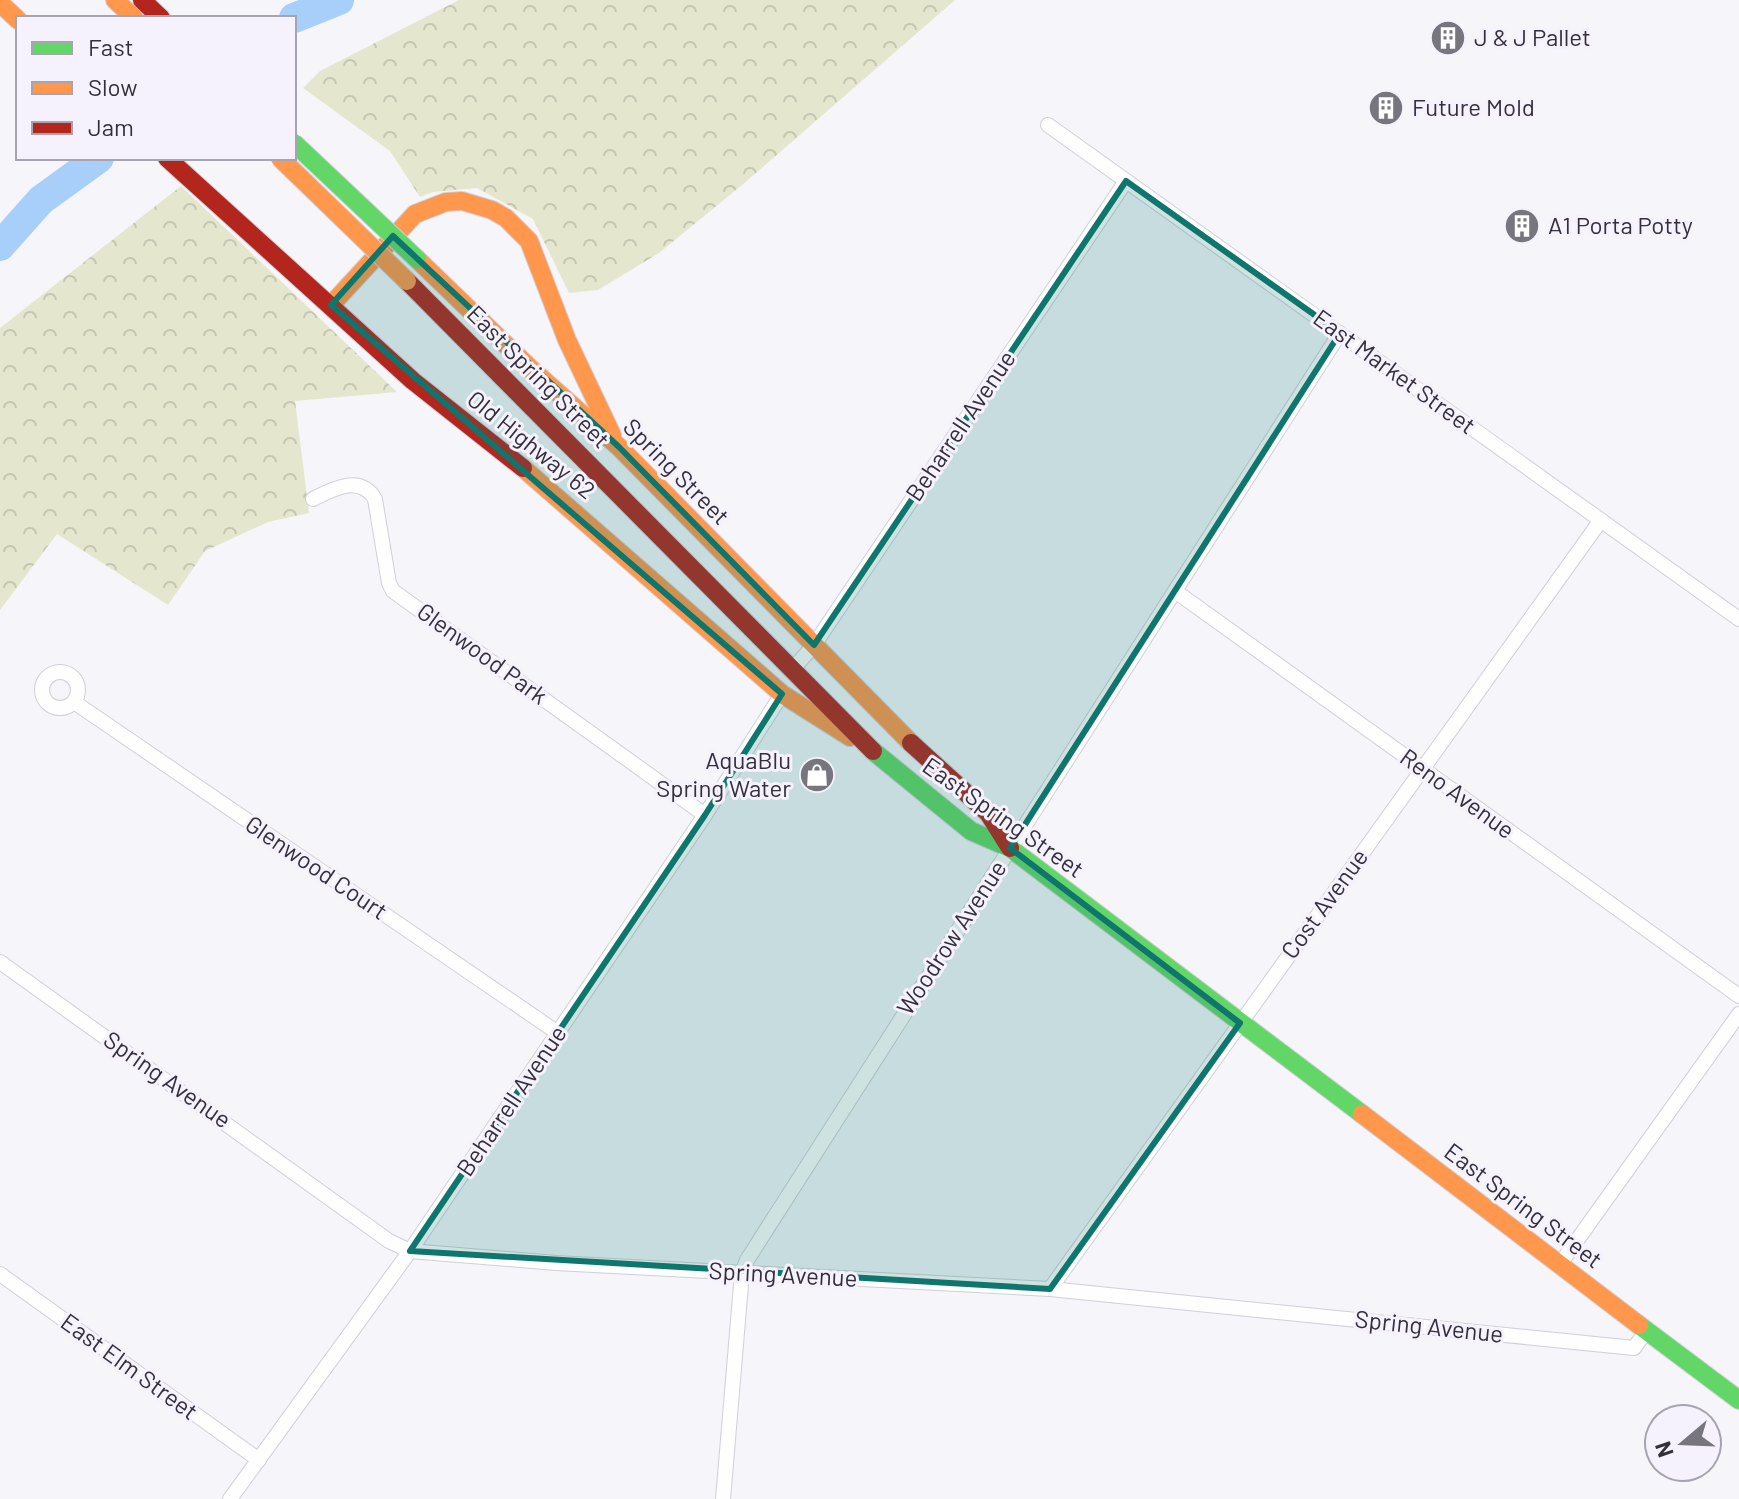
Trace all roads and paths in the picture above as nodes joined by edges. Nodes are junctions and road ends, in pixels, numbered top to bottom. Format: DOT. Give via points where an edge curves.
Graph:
graph roads {
  1 [pos="115,0"];
  2 [pos="142,0"];
  3 [pos="0,3"];
  4 [pos="132,16"];
  5 [pos="159,16"];
  6 [pos="16,18"];
  7 [pos="1048,125"];
  8 [pos="296,145"];
  9 [pos="169,160"];
  10 [pos="282,160"];
  11 [pos="1126,181"];
  12 [pos="331,305"];
  13 [pos="1340,333"];
  14 [pos="619,447"];
  15 [pos="313,499"];
  16 [pos="1601,520"];
  17 [pos="1175,591"];
  18 [pos="1739,619"];
  19 [pos="814,645"];
  20 [pos="793,669"];
  21 [pos="782,694"];
  22 [pos="74,702"];
  23 [pos="876,754"];
  24 [pos="1422,769"];
  25 [pos="705,815"];
  26 [pos="1010,848"];
  27 [pos="0,962"];
  28 [pos="1739,996"];
  29 [pos="1739,1014"];
  30 [pos="1240,1023"];
  31 [pos="558,1033"];
  32 [pos="410,1251"];
  33 [pos="1560,1264"];
  34 [pos="742,1273"];
  35 [pos="0,1274"];
  36 [pos="1050,1289"];
  37 [pos="1647,1330"];
  38 [pos="1739,1400"];
  39 [pos="259,1460"];
  40 [pos="230,1499"];
  41 [pos="723,1499"];
  1 -- 4 [label="main road"];
  2 -- 5 [label="main road"];
  3 -- 6 [label="main road"];
  7 -- 11 [label="street, East Market Street"];
  8 -- 14 [label="main road, Spring Street, bridge"];
  9 -- 12 [label="main road, Old Highway 62"];
  10 -- 20 [label="main road, East Spring Street, bridge"];
  11 -- 13 [label="street, East Market Street"];
  11 -- 19 [label="street, Beharrell Avenue"];
  12 -- 14 [label="main road" via="415,215 443,203 492,208 529,241 567,340"];
  12 -- 21 [label="main road, Old Highway 62"];
  13 -- 16 [label="street, East Market Street"];
  13 -- 17 [label="street, Woodrow Avenue"];
  14 -- 19 [label="main road, Spring Street"];
  15 -- 25 [label="street, Glenwood Park" via="344,486 370,490 393,591"];
  16 -- 18 [label="street, East Market Street"];
  16 -- 24 [label="street, Cost Avenue"];
  17 -- 24 [label="street, Reno Avenue"];
  17 -- 26 [label="street, Woodrow Avenue"];
  19 -- 20 [label="street, Beharrell Avenue"];
  19 -- 26 [label="main road, Spring Street" via="988,813"];
  20 -- 23 [label="main road, East Spring Street"];
  21 -- 23 [label="main road, Old Highway 62"];
  21 -- 25 [label="street, Beharrell Avenue"];
  22 -- 31 [label="street, Glenwood Court"];
  23 -- 26 [label="main road, East Spring Street" via="971,831"];
  24 -- 28 [label="street, Reno Avenue"];
  24 -- 30 [label="street, Cost Avenue"];
  25 -- 31 [label="street, Beharrell Avenue"];
  26 -- 30 [label="main road, East Spring Street"];
  26 -- 34 [label="street, Woodrow Avenue"];
  27 -- 32 [label="street, Spring Avenue"];
  29 -- 33 [label="street"];
  30 -- 33 [label="main road, East Spring Street"];
  30 -- 36 [label="street, Cost Avenue"];
  31 -- 32 [label="street, Beharrell Avenue"];
  32 -- 34 [label="street, Spring Avenue"];
  32 -- 39 [label="street, Beharrell Avenue"];
  33 -- 37 [label="main road, East Spring Street"];
  34 -- 36 [label="street, Spring Avenue"];
  34 -- 41 [label="street, Woodrow Avenue"];
  35 -- 39 [label="street, East Elm Street"];
  36 -- 37 [label="street, Spring Avenue" via="1630,1348"];
  37 -- 38 [label="main road, East Spring Street"];
  39 -- 40 [label="street, Beharrell Avenue"];
}
